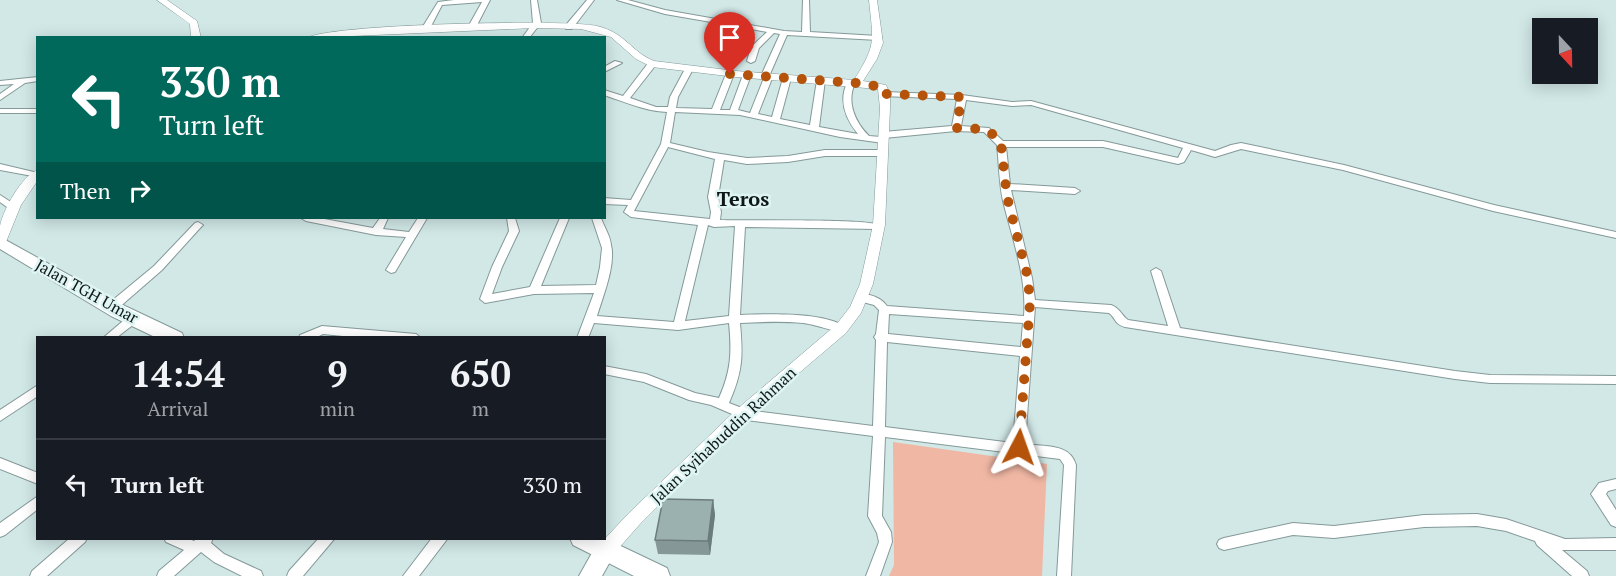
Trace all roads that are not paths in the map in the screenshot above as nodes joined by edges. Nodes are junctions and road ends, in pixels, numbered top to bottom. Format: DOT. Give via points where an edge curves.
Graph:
graph roads {
  1 [pos="161,0"];
  2 [pos="486,0"];
  3 [pos="534,0"];
  4 [pos="591,0"];
  5 [pos="620,0"];
  6 [pos="806,0"];
  7 [pos="873,0"];
  8 [pos="536,26"];
  9 [pos="744,26"];
  10 [pos="472,27"];
  11 [pos="569,27"];
  12 [pos="426,28"];
  13 [pos="772,31"];
  14 [pos="784,33"];
  15 [pos="806,35"];
  16 [pos="196,36"];
  17 [pos="334,36"];
  18 [pos="527,36"];
  19 [pos="878,38"];
  20 [pos="726,54"];
  21 [pos="751,61"];
  22 [pos="618,63"];
  23 [pos="652,64"];
  24 [pos="606,69"];
  25 [pos="688,69"];
  26 [pos="730,74"];
  27 [pos="747,75"];
  28 [pos="767,76"];
  29 [pos="787,78"];
  30 [pos="36,79"];
  31 [pos="821,80"];
  32 [pos="24,81"];
  33 [pos="0,83"];
  34 [pos="854,83"];
  35 [pos="606,93"];
  36 [pos="885,94"];
  37 [pos="962,97"];
  38 [pos="0,98"];
  39 [pos="624,100"];
  40 [pos="0,111"];
  41 [pos="36,111"];
  42 [pos="670,111"];
  43 [pos="715,111"];
  44 [pos="733,113"];
  45 [pos="753,116"];
  46 [pos="775,120"];
  47 [pos="956,128"];
  48 [pos="814,129"];
  49 [pos="868,138"];
  50 [pos="883,142"];
  51 [pos="665,144"];
  52 [pos="1001,144"];
  53 [pos="1189,146"];
  54 [pos="720,157"];
  55 [pos="0,167"];
  56 [pos="35,177"];
  57 [pos="1006,187"];
  58 [pos="1075,191"];
  59 [pos="0,198"];
  60 [pos="606,201"];
  61 [pos="634,203"];
  62 [pos="14,208"];
  63 [pos="311,219"];
  64 [pos="383,219"];
  65 [pos="421,219"];
  66 [pos="511,219"];
  67 [pos="564,219"];
  68 [pos="597,219"];
  69 [pos="708,224"];
  70 [pos="740,224"];
  71 [pos="198,225"];
  72 [pos="878,226"];
  73 [pos="376,232"];
  74 [pos="412,235"];
  75 [pos="1616,235"];
  76 [pos="0,242"];
  77 [pos="391,270"];
  78 [pos="1156,272"];
  79 [pos="600,289"];
  80 [pos="534,290"];
  81 [pos="863,298"];
  82 [pos="1030,303"];
  83 [pos="112,307"];
  84 [pos="884,310"];
  85 [pos="134,318"];
  86 [pos="591,319"];
  87 [pos="734,319"];
  88 [pos="1029,320"];
  89 [pos="678,326"];
  90 [pos="841,329"];
  91 [pos="1175,330"];
  92 [pos="111,336"];
  93 [pos="171,336"];
  94 [pos="308,336"];
  95 [pos="392,336"];
  96 [pos="583,336"];
  97 [pos="880,337"];
  98 [pos="1026,352"];
  99 [pos="606,370"];
  100 [pos="1612,379"];
  101 [pos="36,390"];
  102 [pos="1616,391"];
  103 [pos="722,404"];
  104 [pos="741,414"];
  105 [pos="0,416"];
  106 [pos="879,432"];
  107 [pos="1019,447"];
  108 [pos="0,464"];
  109 [pos="36,478"];
  110 [pos="1616,484"];
  111 [pos="36,503"];
  112 [pos="1616,521"];
  113 [pos="0,531"];
  114 [pos="1536,536"];
  115 [pos="78,540"];
  116 [pos="183,540"];
  117 [pos="326,540"];
  118 [pos="439,540"];
  119 [pos="585,540"];
  120 [pos="201,543"];
  121 [pos="1224,544"];
  122 [pos="1616,544"];
  123 [pos="605,551"];
  124 [pos="37,576"];
  125 [pos="164,576"];
  126 [pos="256,576"];
  127 [pos="294,576"];
  128 [pos="410,576"];
  129 [pos="591,576"];
  130 [pos="658,576"];
  131 [pos="873,576"];
  132 [pos="1064,576"];
  133 [pos="1582,576"];
  1 -- 16 [label="street" via="194,23"];
  2 -- 10 [label="street"];
  2 -- 12 [label="street" via="440,3"];
  3 -- 8 [label="street"];
  4 -- 11 [label="street"];
  5 -- 9 [label="street"];
  6 -- 15 [label="street"];
  7 -- 19 [label="street"];
  8 -- 10 [label="street"];
  8 -- 11 [label="street"];
  8 -- 18 [label="street"];
  9 -- 13 [label="street"];
  9 -- 20 [label="street"];
  10 -- 12 [label="street"];
  11 -- 23 [label="street" via="608,32 639,59"];
  12 -- 17 [label="street"];
  13 -- 14 [label="street"];
  13 -- 21 [label="street" via="755,48"];
  14 -- 15 [label="street"];
  14 -- 28 [label="street"];
  15 -- 19 [label="street"];
  19 -- 34 [label="street" via="872,59"];
  22 -- 24 [label="street"];
  23 -- 25 [label="street"];
  23 -- 39 [label="street"];
  25 -- 26 [label="street"];
  25 -- 42 [label="street"];
  26 -- 27 [label="street"];
  26 -- 43 [label="street"];
  27 -- 28 [label="street"];
  27 -- 44 [label="street"];
  28 -- 29 [label="street"];
  28 -- 45 [label="street"];
  29 -- 31 [label="street"];
  29 -- 46 [label="street"];
  30 -- 32 [label="street"];
  31 -- 34 [label="street"];
  31 -- 48 [label="street"];
  32 -- 33 [label="street"];
  32 -- 38 [label="street"];
  34 -- 36 [label="street" via="882,87"];
  34 -- 49 [label="street" via="846,93 848,106 855,126"];
  35 -- 39 [label="street"];
  36 -- 37 [label="street"];
  36 -- 50 [label="street, Jalan Syihabuddin Rahman"];
  37 -- 47 [label="street"];
  37 -- 53 [label="street" via="1038,104"];
  39 -- 42 [label="street"];
  40 -- 41 [label="street"];
  42 -- 43 [label="street"];
  42 -- 51 [label="street"];
  43 -- 44 [label="street"];
  44 -- 45 [label="street"];
  45 -- 46 [label="street"];
  46 -- 48 [label="street"];
  47 -- 50 [label="street"];
  47 -- 52 [label="street" via="986,130"];
  48 -- 49 [label="street"];
  49 -- 50 [label="street"];
  50 -- 54 [label="street" via="778,160"];
  50 -- 72 [label="street, Jalan Syihabuddin Rahman"];
  51 -- 54 [label="street"];
  51 -- 61 [label="street"];
  52 -- 53 [label="street" via="1103,144 1178,161"];
  52 -- 57 [label="street"];
  53 -- 75 [label="street" via="1219,154 1238,146 1337,166 1493,208"];
  54 -- 69 [label="street" via="713,197 716,212"];
  55 -- 56 [label="street"];
  56 -- 62 [label="street"];
  57 -- 58 [label="street"];
  57 -- 82 [label="street" via="1028,278"];
  59 -- 62 [label="street"];
  60 -- 61 [label="street"];
  61 -- 69 [label="street" via="631,214"];
  62 -- 76 [label="street"];
  63 -- 73 [label="street"];
  64 -- 73 [label="street"];
  65 -- 74 [label="street"];
  66 -- 80 [label="street" via="514,231 485,298"];
  67 -- 80 [label="street"];
  68 -- 79 [label="street" via="608,253"];
  69 -- 70 [label="street"];
  69 -- 89 [label="street"];
  70 -- 72 [label="street"];
  70 -- 87 [label="street"];
  71 -- 83 [label="street" via="158,268"];
  72 -- 81 [label="street, Jalan Syihabuddin Rahman"];
  73 -- 74 [label="street"];
  74 -- 77 [label="street"];
  76 -- 83 [label="main road, Jalan TGH Umar"];
  78 -- 91 [label="street"];
  79 -- 80 [label="street"];
  79 -- 86 [label="street"];
  81 -- 84 [label="street" via="878,302"];
  81 -- 90 [label="street, Jalan Syihabuddin Rahman"];
  82 -- 88 [label="street"];
  82 -- 91 [label="street" via="1111,309 1125,323"];
  83 -- 85 [label="main road, Jalan TGH Umar"];
  84 -- 88 [label="street"];
  84 -- 97 [label="street"];
  85 -- 92 [label="street"];
  85 -- 93 [label="main road, Jalan TGH Umar"];
  86 -- 89 [label="street"];
  86 -- 96 [label="street"];
  87 -- 89 [label="street"];
  87 -- 90 [label="street" via="824,323"];
  87 -- 103 [label="street" via="737,371"];
  88 -- 98 [label="street"];
  90 -- 104 [label="street, Jalan Syihabuddin Rahman"];
  91 -- 100 [label="street" via="1477,378"];
  94 -- 95 [label="street" via="322,330"];
  97 -- 98 [label="street"];
  97 -- 106 [label="street"];
  98 -- 107 [label="street"];
  99 -- 103 [label="street" via="646,378"];
  100 -- 102 [label="street"];
  101 -- 105 [label="street"];
  103 -- 104 [label="street"];
  104 -- 106 [label="street"];
  104 -- 123 [label="street, Jalan Syihabuddin Rahman"];
  106 -- 107 [label="street"];
  106 -- 131 [label="street" via="875,515 885,537"];
  107 -- 132 [label="street" via="1061,453 1069,461"];
  108 -- 109 [label="street"];
  110 -- 112 [label="street" via="1604,487 1598,494"];
  111 -- 113 [label="street"];
  114 -- 121 [label="street" via="1477,520 1424,521 1334,532 1293,529"];
  114 -- 122 [label="street" via="1566,545"];
  114 -- 133 [label="street"];
  115 -- 124 [label="street"];
  116 -- 120 [label="street"];
  117 -- 127 [label="street"];
  118 -- 128 [label="street"];
  119 -- 123 [label="main road"];
  120 -- 125 [label="street"];
  120 -- 126 [label="street" via="219,558"];
  123 -- 129 [label="main road"];
  123 -- 130 [label="main road"];
}
